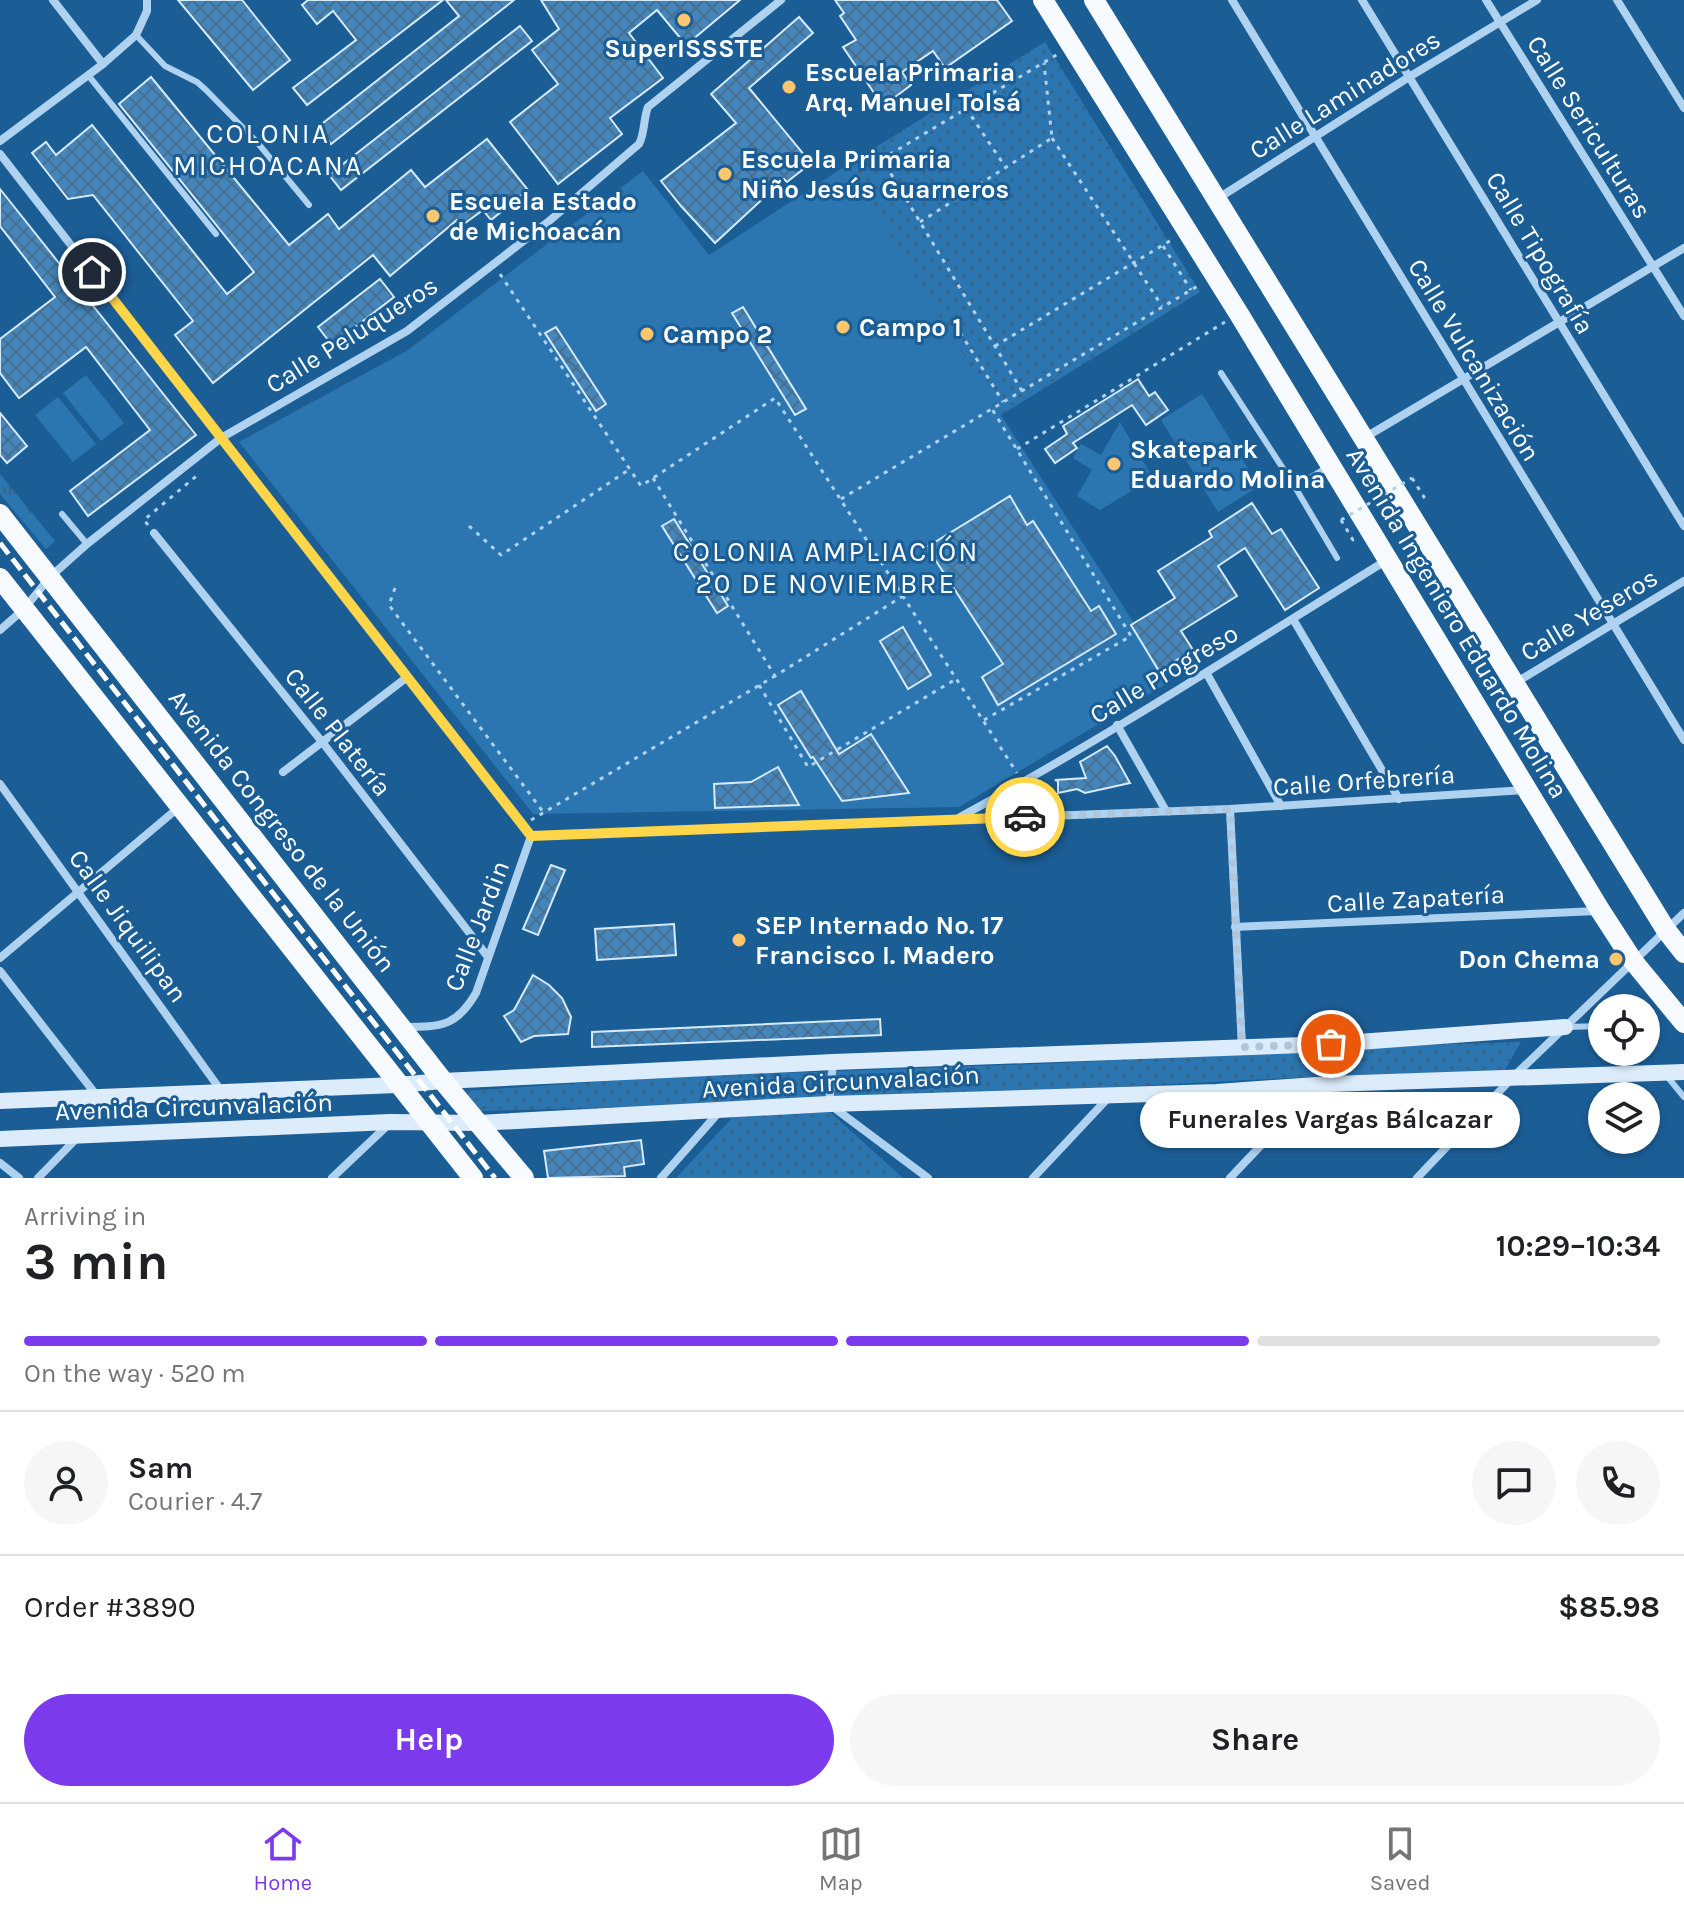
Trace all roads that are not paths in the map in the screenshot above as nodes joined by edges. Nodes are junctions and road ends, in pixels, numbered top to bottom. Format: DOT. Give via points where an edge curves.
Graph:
graph roads {
  1 [pos="53,0"];
  2 [pos="147,0"];
  3 [pos="780,0"];
  4 [pos="1043,0"];
  5 [pos="1094,0"];
  6 [pos="1232,0"];
  7 [pos="1362,0"];
  8 [pos="1486,0"];
  9 [pos="1537,0"];
  10 [pos="1617,0"];
  11 [pos="1500,23"];
  12 [pos="136,35"];
  13 [pos="103,64"];
  14 [pos="88,75"];
  15 [pos="1409,77"];
  16 [pos="1684,108"];
  17 [pos="1315,138"];
  18 [pos="0,141"];
  19 [pos="0,154"];
  20 [pos="1216,199"];
  21 [pos="309,205"];
  22 [pos="216,234"];
  23 [pos="1684,248"];
  24 [pos="1654,267"];
  25 [pos="1684,316"];
  26 [pos="1558,321"];
  27 [pos="1221,373"];
  28 [pos="1462,380"];
  29 [pos="221,438"];
  30 [pos="1363,438"];
  31 [pos="1331,465"];
  32 [pos="1295,487"];
  33 [pos="0,514"];
  34 [pos="62,514"];
  35 [pos="1684,526"];
  36 [pos="154,533"];
  37 [pos="87,544"];
  38 [pos="1337,558"];
  39 [pos="1388,560"];
  40 [pos="50,577"];
  41 [pos="0,578"];
  42 [pos="1684,581"];
  43 [pos="24,609"];
  44 [pos="1293,619"];
  45 [pos="1613,624"];
  46 [pos="0,630"];
  47 [pos="1207,674"];
  48 [pos="406,678"];
  49 [pos="1515,683"];
  50 [pos="1117,725"];
  51 [pos="1684,740"];
  52 [pos="323,743"];
  53 [pos="283,772"];
  54 [pos="0,784"];
  55 [pos="1528,789"];
  56 [pos="1399,799"];
  57 [pos="1281,806"];
  58 [pos="178,807"];
  59 [pos="1230,809"];
  60 [pos="1166,811"];
  61 [pos="957,819"];
  62 [pos="531,836"];
  63 [pos="79,891"];
  64 [pos="1600,910"];
  65 [pos="1684,913"];
  66 [pos="1235,927"];
  67 [pos="1666,930"];
  68 [pos="1684,953"];
  69 [pos="488,957"];
  70 [pos="0,958"];
  71 [pos="1633,961"];
  72 [pos="0,971"];
  73 [pos="1684,1023"];
  74 [pos="1588,1026"];
  75 [pos="402,1027"];
  76 [pos="1565,1027"];
  77 [pos="1242,1047"];
  78 [pos="833,1062"];
  79 [pos="1684,1072"];
  80 [pos="1664,1073"];
  81 [pos="1513,1077"];
  82 [pos="443,1081"];
  83 [pos="397,1085"];
  84 [pos="1318,1085"];
  85 [pos="222,1092"];
  86 [pos="1111,1095"];
  87 [pos="97,1096"];
  88 [pos="1684,1097"];
  89 [pos="0,1101"];
  90 [pos="829,1104"];
  91 [pos="720,1111"];
  92 [pos="390,1122"];
  93 [pos="427,1122"];
  94 [pos="478,1123"];
  95 [pos="80,1135"];
  96 [pos="0,1139"];
  97 [pos="0,1163"];
  98 [pos="19,1178"];
  99 [pos="38,1178"];
  100 [pos="332,1178"];
  101 [pos="473,1178"];
  102 [pos="524,1178"];
  103 [pos="661,1178"];
  104 [pos="928,1178"];
  105 [pos="1033,1178"];
  106 [pos="1230,1178"];
  107 [pos="1417,1178"];
  1 -- 13 [label="street"];
  2 -- 12 [label="street"];
  3 -- 29 [label="street, Calle Peluqueros" via="648,107 643,136 633,151 494,264 407,331"];
  4 -- 31 [label="main road, Avenida Ingeniero Eduardo Molina"];
  5 -- 20 [label="main road, Avenida Ingeniero Eduardo Molina"];
  6 -- 17 [label="street, Calle Vulcanización"];
  7 -- 15 [label="street, Calle Tipografía"];
  8 -- 11 [label="street, Calle Sericulturas"];
  9 -- 11 [label="street, Calle Laminadores"];
  10 -- 16 [label="street"];
  11 -- 15 [label="street, Calle Laminadores"];
  11 -- 24 [label="street, Calle Sericulturas"];
  12 -- 13 [label="street"];
  12 -- 21 [label="lane" via="165,66 206,90"];
  13 -- 14 [label="street"];
  14 -- 18 [label="street"];
  14 -- 22 [label="lane"];
  15 -- 17 [label="street, Calle Laminadores"];
  15 -- 26 [label="street, Calle Tipografía"];
  17 -- 20 [label="street, Calle Laminadores"];
  17 -- 28 [label="street, Calle Vulcanización"];
  19 -- 29 [label="street"];
  20 -- 30 [label="main road, Avenida Ingeniero Eduardo Molina"];
  23 -- 24 [label="street"];
  24 -- 25 [label="street, Calle Sericulturas"];
  24 -- 26 [label="street"];
  26 -- 28 [label="street"];
  26 -- 35 [label="street, Calle Tipografía"];
  27 -- 32 [label="lane"];
  28 -- 30 [label="street"];
  28 -- 45 [label="street, Calle Vulcanización"];
  29 -- 37 [label="street, Calle Peluqueros"];
  29 -- 48 [label="street"];
  30 -- 49 [label="main road, Avenida Ingeniero Eduardo Molina"];
  31 -- 32 [label="lane"];
  31 -- 39 [label="main road, Avenida Ingeniero Eduardo Molina"];
  32 -- 38 [label="lane"];
  33 -- 40 [label="main road, Avenida Congreso de la Unión"];
  34 -- 37 [label="lane"];
  36 -- 52 [label="street, Calle Platería"];
  37 -- 40 [label="street, Calle Peluqueros"];
  39 -- 44 [label="street, Calle Progreso"];
  39 -- 55 [label="main road, Avenida Ingeniero Eduardo Molina"];
  40 -- 43 [label="street, Calle Peluqueros"];
  40 -- 75 [label="main road, Avenida Congreso de la Unión"];
  41 -- 43 [label="main road"];
  42 -- 45 [label="street, Calle Yeseros"];
  43 -- 46 [label="street, Calle Peluqueros"];
  43 -- 58 [label="main road"];
  44 -- 47 [label="street, Calle Progreso"];
  44 -- 56 [label="street"];
  45 -- 49 [label="street, Calle Yeseros"];
  45 -- 51 [label="street, Calle Vulcanización"];
  47 -- 50 [label="street, Calle Progreso"];
  47 -- 57 [label="street"];
  48 -- 52 [label="street"];
  48 -- 62 [label="street"];
  49 -- 67 [label="main road, Avenida Ingeniero Eduardo Molina"];
  50 -- 60 [label="street"];
  50 -- 61 [label="street, Calle Progreso"];
  52 -- 53 [label="street"];
  52 -- 69 [label="street, Calle Platería"];
  54 -- 63 [label="street, Calle Jiquilipan"];
  55 -- 56 [label="street, Calle Orfebrería"];
  55 -- 64 [label="main road, Avenida Ingeniero Eduardo Molina"];
  56 -- 57 [label="street, Calle Orfebrería"];
  57 -- 59 [label="street, Calle Orfebrería"];
  58 -- 63 [label="street"];
  58 -- 83 [label="main road"];
  59 -- 60 [label="street, Calle Orfebrería"];
  59 -- 66 [label="street"];
  60 -- 61 [label="street, Calle Orfebrería"];
  61 -- 62 [label="street, Calle Orfebrería"];
  62 -- 69 [label="street, Calle Jardin"];
  63 -- 70 [label="street"];
  63 -- 85 [label="street, Calle Jiquilipan"];
  64 -- 66 [label="street, Calle Zapatería"];
  64 -- 71 [label="main road, Avenida Ingeniero Eduardo Molina"];
  65 -- 67 [label="street"];
  66 -- 77 [label="street"];
  67 -- 68 [label="main road, Avenida Ingeniero Eduardo Molina"];
  67 -- 71 [label="street"];
  69 -- 75 [label="street, Calle Jardin" via="476,993 452,1022"];
  71 -- 73 [label="main road, Avenida Ingeniero Eduardo Molina"];
  71 -- 76 [label="street"];
  72 -- 87 [label="street"];
  74 -- 76 [label="lane, Avenida Circunvalación"];
  75 -- 82 [label="main road, Avenida Congreso de la Unión"];
  76 -- 77 [label="main road, Avenida Circunvalación"];
  76 -- 81 [label="street"];
  77 -- 78 [label="main road, Avenida Circunvalación"];
  78 -- 82 [label="main road, Avenida Circunvalación"];
  78 -- 90 [label="street"];
  79 -- 80 [label="main road, Avenida Circunvalación"];
  80 -- 81 [label="main road, Avenida Circunvalación"];
  80 -- 88 [label="lane"];
  81 -- 84 [label="main road, Avenida Circunvalación"];
  81 -- 107 [label="street"];
  82 -- 83 [label="main road, Avenida Circunvalación"];
  82 -- 94 [label="main road, Avenida Congreso de la Unión"];
  83 -- 85 [label="main road, Avenida Circunvalación"];
  83 -- 93 [label="main road"];
  84 -- 86 [label="main road, Avenida Circunvalación"];
  84 -- 106 [label="street"];
  85 -- 87 [label="main road, Avenida Circunvalación"];
  86 -- 90 [label="main road, Avenida Circunvalación"];
  86 -- 105 [label="street"];
  87 -- 89 [label="main road, Avenida Circunvalación"];
  90 -- 91 [label="main road, Avenida Circunvalación"];
  90 -- 104 [label="street"];
  91 -- 94 [label="main road, Avenida Circunvalación"];
  91 -- 103 [label="street"];
  92 -- 93 [label="main road, Avenida Circunvalación"];
  92 -- 95 [label="main road, Avenida Circunvalación"];
  92 -- 100 [label="street"];
  93 -- 94 [label="main road, Avenida Circunvalación"];
  93 -- 101 [label="main road"];
  94 -- 102 [label="main road, Avenida Congreso de la Unión"];
  95 -- 96 [label="main road, Avenida Circunvalación"];
  95 -- 99 [label="street"];
  97 -- 98 [label="street"];
}
